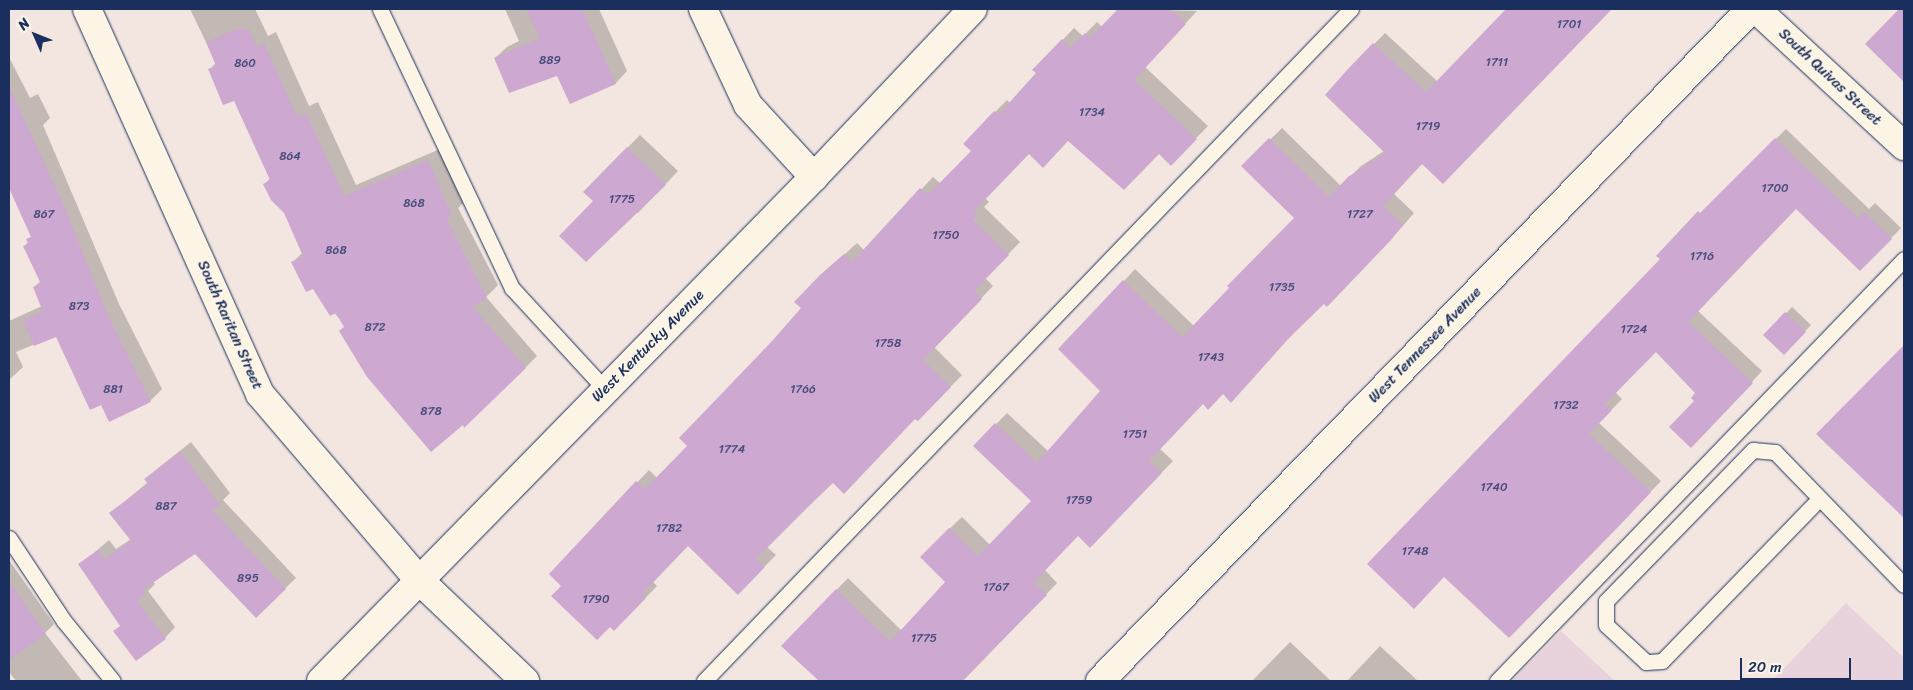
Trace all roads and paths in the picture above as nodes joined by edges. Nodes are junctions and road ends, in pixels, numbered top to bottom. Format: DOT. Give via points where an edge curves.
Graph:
graph roads {
  1 [pos="87,9"];
  2 [pos="380,9"];
  3 [pos="703,9"];
  4 [pos="972,9"];
  5 [pos="1351,9"];
  6 [pos="1751,9"];
  7 [pos="1756,9"];
  8 [pos="1904,146"];
  9 [pos="814,177"];
  10 [pos="1904,259"];
  11 [pos="605,389"];
  12 [pos="1818,500"];
  13 [pos="9,538"];
  14 [pos="418,579"];
  15 [pos="1904,584"];
  16 [pos="113,681"];
  17 [pos="321,681"];
  18 [pos="524,681"];
  19 [pos="704,681"];
  20 [pos="1100,681"];
  21 [pos="1497,681"];
  1 -- 14 [label="street, South Raritan Street" via="260,394"];
  2 -- 11 [label="lane" via="512,288"];
  3 -- 9 [label="street" via="748,105"];
  4 -- 9 [label="street, West Kentucky Avenue"];
  5 -- 19 [label="lane"];
  6 -- 20 [label="street, West Tennessee Avenue"];
  7 -- 8 [label="street, South Quivas Street"];
  9 -- 11 [label="street, West Kentucky Avenue"];
  10 -- 21 [label="lane"];
  11 -- 14 [label="street, West Kentucky Avenue"];
  12 -- 12 [label="lane" via="1662,661 1646,662 1606,625 1606,601 1753,450 1775,452"];
  12 -- 15 [label="lane"];
  13 -- 16 [label="lane" via="64,621"];
  14 -- 17 [label="street, West Kentucky Avenue"];
  14 -- 18 [label="street, South Raritan Street"];
}
